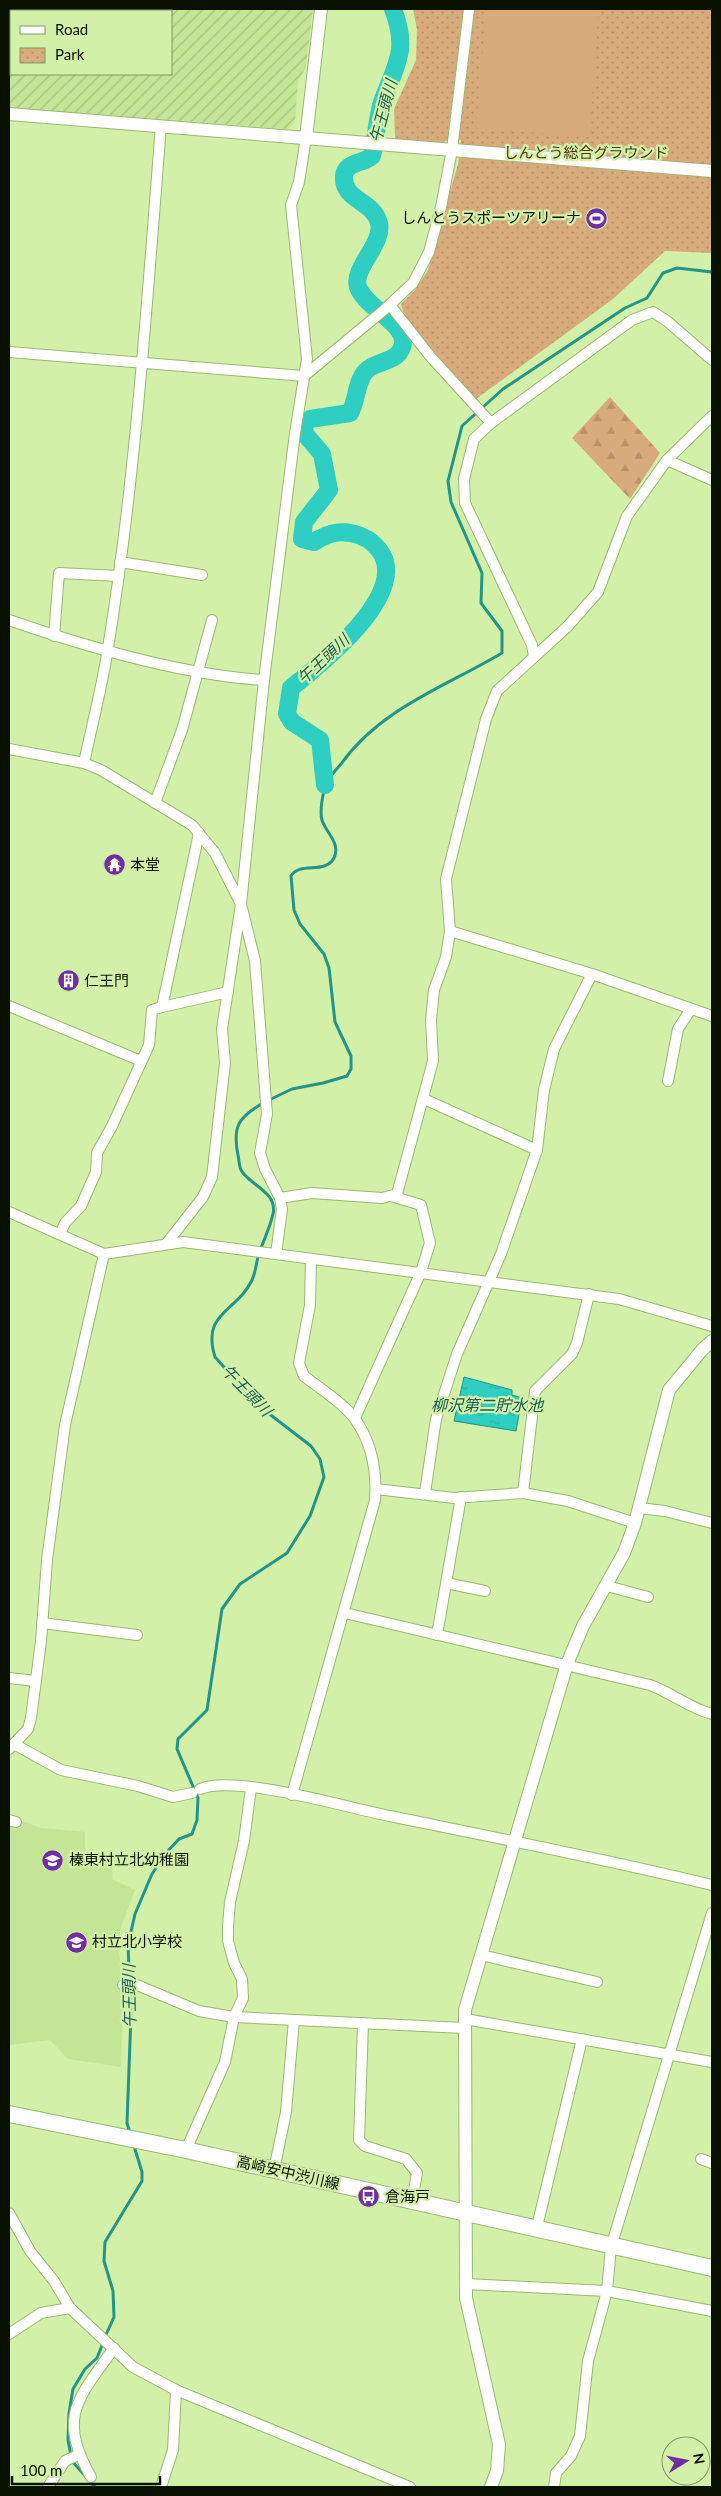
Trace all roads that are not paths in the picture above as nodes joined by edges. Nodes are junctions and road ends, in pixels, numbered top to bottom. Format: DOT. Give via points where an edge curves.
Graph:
graph roads {
  1 [pos="321,9"];
  2 [pos="469,9"];
  3 [pos="9,114"];
  4 [pos="161,126"];
  5 [pos="306,138"];
  6 [pos="452,150"];
  7 [pos="712,171"];
  8 [pos="387,307"];
  9 [pos="9,352"];
  10 [pos="712,360"];
  11 [pos="142,361"];
  12 [pos="304,376"];
  13 [pos="712,416"];
  14 [pos="490,423"];
  15 [pos="667,460"];
  16 [pos="712,480"];
  17 [pos="120,562"];
  18 [pos="202,575"];
  19 [pos="119,576"];
  20 [pos="9,620"];
  21 [pos="212,620"];
  22 [pos="54,636"];
  23 [pos="108,650"];
  24 [pos="534,656"];
  25 [pos="198,673"];
  26 [pos="264,680"];
  27 [pos="9,749"];
  28 [pos="84,763"];
  29 [pos="155,803"];
  30 [pos="199,834"];
  31 [pos="241,904"];
  32 [pos="450,931"];
  33 [pos="592,974"];
  34 [pos="228,992"];
  35 [pos="9,1006"];
  36 [pos="162,1007"];
  37 [pos="691,1009"];
  38 [pos="712,1016"];
  39 [pos="142,1061"];
  40 [pos="668,1081"];
  41 [pos="424,1099"];
  42 [pos="537,1150"];
  43 [pos="390,1196"];
  44 [pos="280,1198"];
  45 [pos="9,1212"];
  46 [pos="60,1234"];
  47 [pos="166,1244"];
  48 [pos="104,1254"];
  49 [pos="273,1254"];
  50 [pos="312,1259"];
  51 [pos="421,1272"];
  52 [pos="489,1280"];
  53 [pos="589,1294"];
  54 [pos="712,1326"];
  55 [pos="712,1341"];
  56 [pos="355,1418"];
  57 [pos="376,1490"];
  58 [pos="425,1493"];
  59 [pos="523,1493"];
  60 [pos="461,1497"];
  61 [pos="639,1508"];
  62 [pos="635,1523"];
  63 [pos="712,1523"];
  64 [pos="446,1584"];
  65 [pos="607,1586"];
  66 [pos="485,1591"];
  67 [pos="648,1597"];
  68 [pos="345,1613"];
  69 [pos="42,1623"];
  70 [pos="137,1635"];
  71 [pos="437,1635"];
  72 [pos="567,1664"];
  73 [pos="9,1678"];
  74 [pos="36,1681"];
  75 [pos="712,1714"];
  76 [pos="11,1746"];
  77 [pos="251,1788"];
  78 [pos="292,1795"];
  79 [pos="515,1840"];
  80 [pos="712,1885"];
  81 [pos="712,1914"];
  82 [pos="481,1955"];
  83 [pos="597,1982"];
  84 [pos="123,1985"];
  85 [pos="234,2017"];
  86 [pos="294,2020"];
  87 [pos="363,2023"];
  88 [pos="464,2024"];
  89 [pos="582,2039"];
  90 [pos="669,2055"];
  91 [pos="712,2062"];
  92 [pos="9,2114"];
  93 [pos="186,2150"];
  94 [pos="702,2159"];
  95 [pos="712,2163"];
  96 [pos="274,2170"];
  97 [pos="412,2200"];
  98 [pos="9,2213"];
  99 [pos="466,2214"];
  100 [pos="536,2231"];
  101 [pos="611,2247"];
  102 [pos="709,2264"];
  103 [pos="466,2284"];
  104 [pos="607,2291"];
  105 [pos="70,2308"];
  106 [pos="712,2311"];
  107 [pos="9,2334"];
  108 [pos="112,2346"];
  109 [pos="176,2390"];
  110 [pos="78,2454"];
  111 [pos="91,2477"];
  112 [pos="48,2487"];
  113 [pos="161,2487"];
  114 [pos="410,2487"];
  115 [pos="491,2487"];
  116 [pos="554,2487"];
  1 -- 5 [label="street"];
  2 -- 6 [label="street"];
  3 -- 4 [label="street"];
  4 -- 5 [label="street"];
  4 -- 11 [label="street"];
  5 -- 6 [label="street"];
  5 -- 12 [label="street" via="299,182 291,205 307,360"];
  6 -- 7 [label="street"];
  6 -- 8 [label="street" via="429,252 413,283"];
  8 -- 12 [label="street"];
  8 -- 14 [label="street"];
  9 -- 11 [label="street"];
  10 -- 14 [label="street" via="653,312 632,320"];
  11 -- 12 [label="street"];
  11 -- 17 [label="street"];
  12 -- 26 [label="street"];
  13 -- 15 [label="street"];
  14 -- 24 [label="street" via="474,439 464,479 465,503 532,644"];
  15 -- 16 [label="street"];
  15 -- 24 [label="street" via="627,516 598,592 568,626"];
  17 -- 18 [label="street"];
  17 -- 19 [label="street"];
  19 -- 22 [label="street" via="59,572"];
  19 -- 23 [label="street"];
  20 -- 22 [label="street"];
  21 -- 25 [label="street"];
  22 -- 23 [label="street"];
  23 -- 25 [label="street"];
  23 -- 28 [label="street"];
  24 -- 32 [label="street" via="497,691 486,719 446,879"];
  25 -- 26 [label="street"];
  25 -- 29 [label="street" via="182,730"];
  26 -- 31 [label="street"];
  27 -- 28 [label="street"];
  28 -- 29 [label="street"];
  29 -- 30 [label="street" via="192,825"];
  30 -- 31 [label="street" via="215,853"];
  30 -- 36 [label="street"];
  31 -- 34 [label="street"];
  31 -- 44 [label="street" via="255,961 266,1094 260,1153"];
  32 -- 33 [label="street"];
  32 -- 41 [label="street" via="446,957 434,990 431,1020 434,1061"];
  33 -- 37 [label="street"];
  33 -- 42 [label="street" via="554,1049 544,1090"];
  34 -- 36 [label="street"];
  34 -- 47 [label="street" via="222,1029 225,1063 212,1177 203,1197"];
  35 -- 39 [label="street"];
  36 -- 39 [label="street" via="152,1010 149,1045"];
  37 -- 38 [label="street"];
  37 -- 40 [label="street" via="678,1029"];
  39 -- 46 [label="street" via="97,1153 96,1172 81,1206 64,1223"];
  41 -- 42 [label="street"];
  41 -- 43 [label="street" via="397,1194"];
  42 -- 52 [label="street"];
  43 -- 44 [label="street" via="312,1193"];
  43 -- 51 [label="street" via="421,1205 430,1243"];
  44 -- 49 [label="street" via="282,1209"];
  45 -- 46 [label="street"];
  46 -- 48 [label="street"];
  47 -- 48 [label="street"];
  47 -- 49 [label="street" via="182,1242"];
  48 -- 69 [label="street" via="65,1425"];
  49 -- 50 [label="street"];
  50 -- 51 [label="street"];
  50 -- 56 [label="street" via="310,1305 299,1364 304,1376"];
  51 -- 52 [label="street"];
  51 -- 56 [label="street"];
  52 -- 53 [label="street"];
  52 -- 58 [label="street" via="457,1354 436,1420"];
  53 -- 54 [label="street" via="620,1299"];
  53 -- 59 [label="street" via="572,1354 535,1391"];
  55 -- 61 [label="street" via="669,1390"];
  56 -- 57 [label="street" via="370,1443"];
  57 -- 58 [label="street"];
  57 -- 68 [label="street"];
  58 -- 60 [label="street"];
  59 -- 60 [label="street"];
  59 -- 62 [label="street" via="568,1501"];
  60 -- 64 [label="street"];
  61 -- 62 [label="street"];
  61 -- 63 [label="street"];
  62 -- 65 [label="street"];
  64 -- 66 [label="street"];
  64 -- 71 [label="street"];
  65 -- 67 [label="street"];
  65 -- 72 [label="street" via="583,1626"];
  68 -- 71 [label="street"];
  68 -- 78 [label="street"];
  69 -- 70 [label="street"];
  69 -- 74 [label="street"];
  71 -- 72 [label="street"];
  72 -- 75 [label="street" via="670,1692 696,1709"];
  72 -- 79 [label="street"];
  73 -- 74 [label="street"];
  74 -- 76 [label="street" via="28,1728"];
  76 -- 77 [label="street" via="61,1770 173,1797 210,1785"];
  77 -- 78 [label="street"];
  77 -- 85 [label="street" via="228,1926 228,1941 242,1979 243,1998"];
  78 -- 79 [label="street"];
  79 -- 80 [label="street"];
  79 -- 82 [label="street"];
  81 -- 90 [label="street"];
  82 -- 83 [label="street"];
  82 -- 88 [label="street"];
  84 -- 85 [label="street" via="137,1985 199,2011"];
  85 -- 86 [label="street"];
  85 -- 93 [label="street" via="225,2062"];
  86 -- 87 [label="street"];
  86 -- 96 [label="street" via="286,2112"];
  87 -- 88 [label="street"];
  87 -- 97 [label="street" via="359,2140 364,2146 411,2163 417,2173"];
  88 -- 89 [label="street"];
  88 -- 99 [label="street"];
  89 -- 90 [label="street"];
  89 -- 100 [label="street"];
  90 -- 91 [label="street"];
  90 -- 101 [label="street"];
  92 -- 93 [label="main road, 高崎安中渋川線"];
  93 -- 96 [label="main road, 高崎安中渋川線"];
  94 -- 95 [label="street"];
  96 -- 97 [label="main road, 高崎安中渋川線"];
  97 -- 99 [label="main road, 高崎安中渋川線"];
  98 -- 105 [label="street" via="30,2251"];
  99 -- 100 [label="main road, 高崎安中渋川線"];
  99 -- 103 [label="street"];
  100 -- 101 [label="main road, 高崎安中渋川線"];
  101 -- 102 [label="main road, 高崎安中渋川線"];
  101 -- 104 [label="street"];
  103 -- 104 [label="street"];
  103 -- 115 [label="street" via="469,2318 498,2444 497,2471"];
  104 -- 106 [label="street"];
  104 -- 116 [label="street" via="588,2361 580,2436 571,2456 556,2473"];
  105 -- 107 [label="street" via="41,2313"];
  105 -- 108 [label="street"];
  108 -- 109 [label="street" via="133,2367"];
  108 -- 110 [label="street" via="79,2398 73,2417"];
  109 -- 113 [label="street" via="173,2450"];
  109 -- 114 [label="street"];
  110 -- 111 [label="street"];
  110 -- 112 [label="street" via="65,2461"];
}
